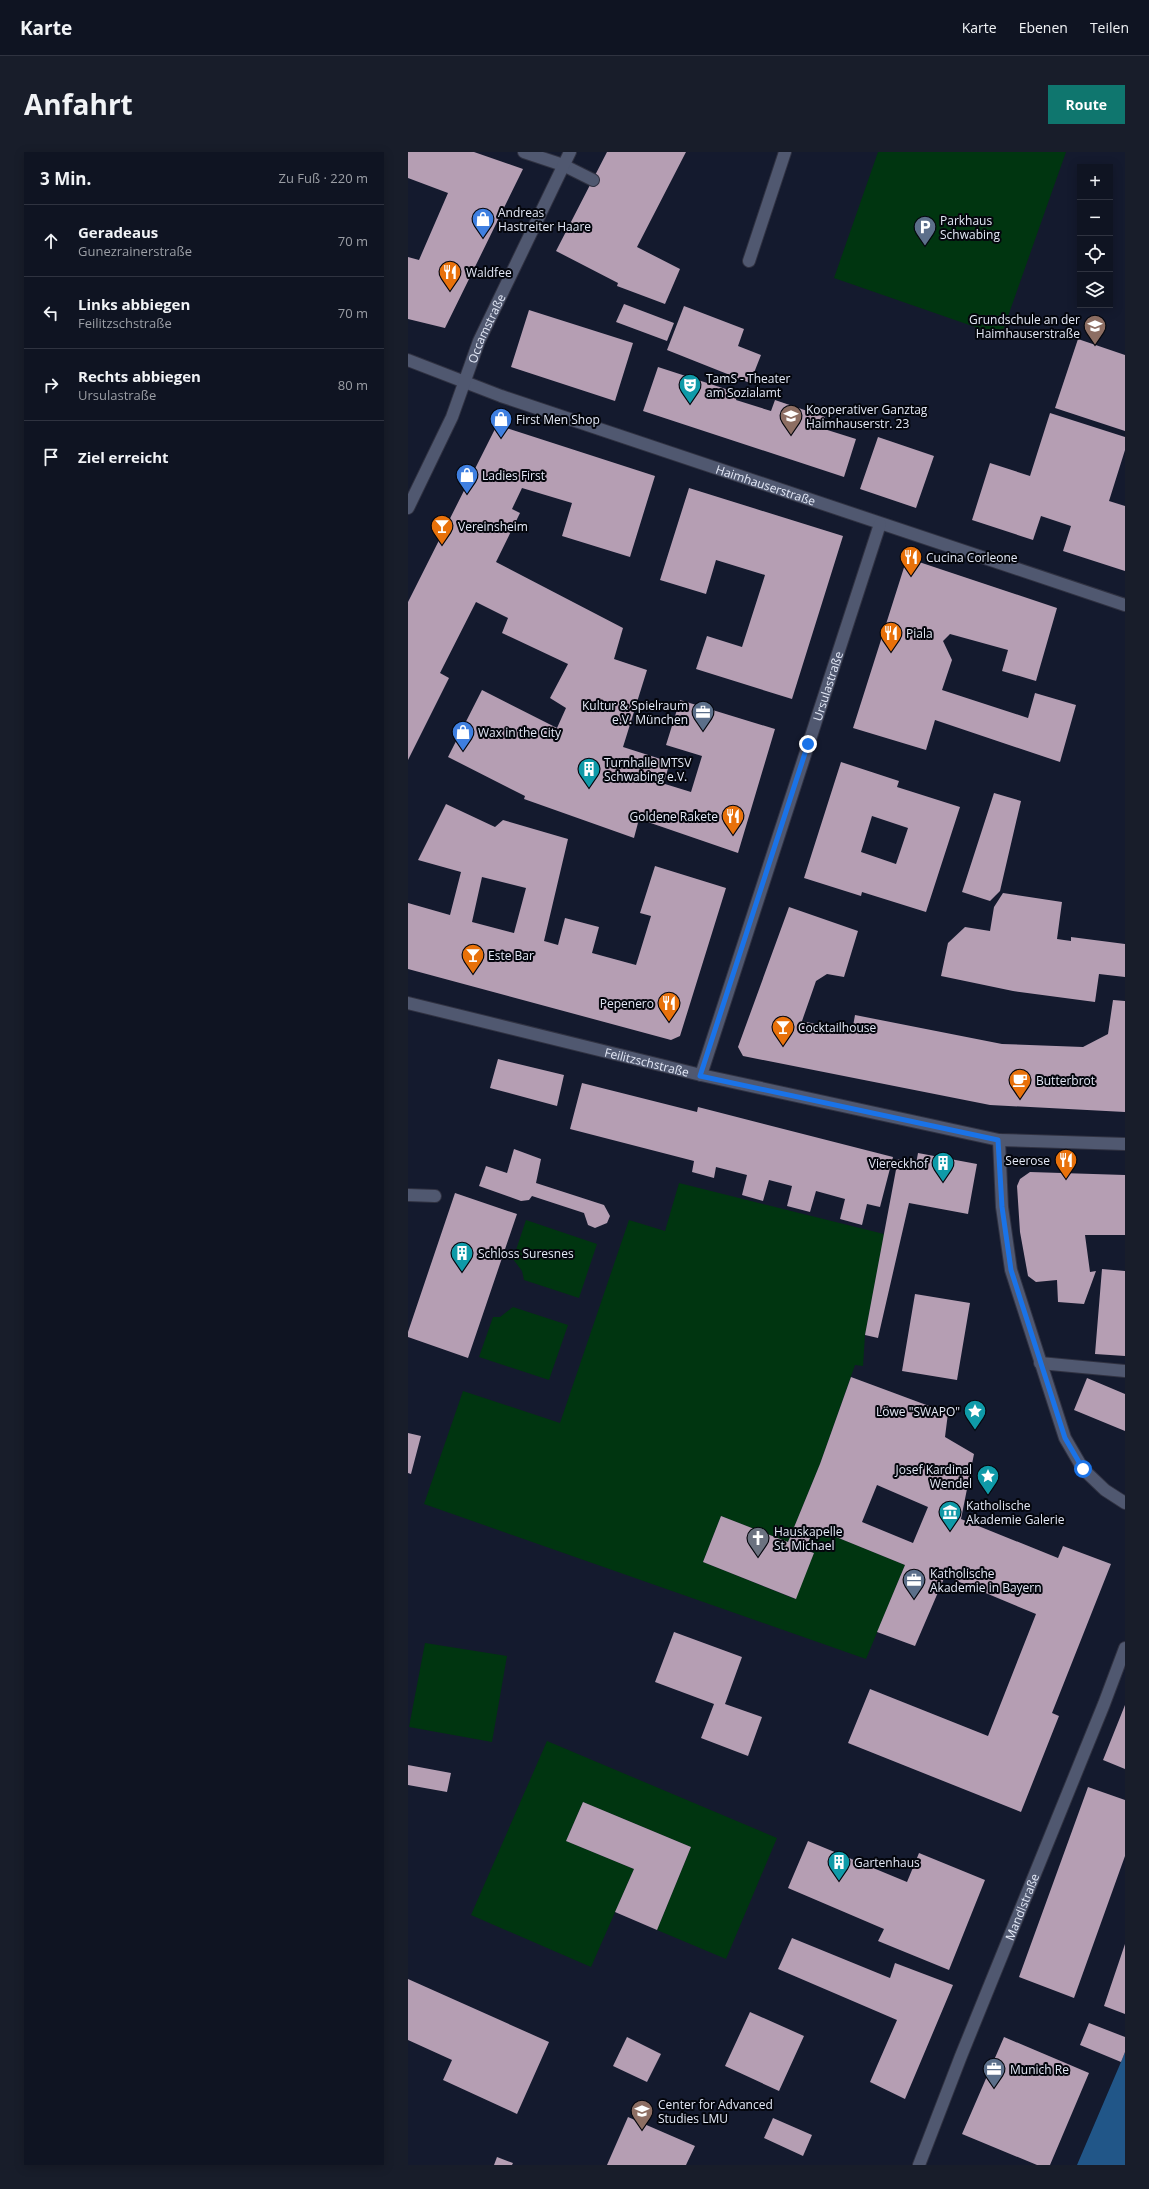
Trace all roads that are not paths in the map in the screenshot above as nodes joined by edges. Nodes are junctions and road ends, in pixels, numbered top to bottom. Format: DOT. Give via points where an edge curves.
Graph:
graph roads {
  1 [pos="524,152"];
  2 [pos="570,152"];
  3 [pos="785,152"];
  4 [pos="563,165"];
  5 [pos="593,180"];
  6 [pos="749,261"];
  7 [pos="408,360"];
  8 [pos="465,381"];
  9 [pos="408,508"];
  10 [pos="880,524"];
  11 [pos="1125,605"];
  12 [pos="408,1003"];
  13 [pos="700,1076"];
  14 [pos="998,1140"];
  15 [pos="1125,1144"];
  16 [pos="408,1195"];
  17 [pos="435,1196"];
  18 [pos="1040,1363"];
  19 [pos="1125,1371"];
  20 [pos="1125,1503"];
  21 [pos="1125,1648"];
  22 [pos="919,2165"];
  1 -- 4 [label="street"];
  2 -- 4 [label="street, Occamstraße"];
  3 -- 6 [label="street"];
  4 -- 5 [label="street"];
  4 -- 8 [label="street, Occamstraße" via="479,341"];
  7 -- 8 [label="street, Haimhauserstraße"];
  8 -- 9 [label="street, Occamstraße" via="452,417"];
  8 -- 10 [label="street, Haimhauserstraße" via="509,399"];
  10 -- 11 [label="street, Haimhauserstraße"];
  10 -- 13 [label="street, Ursulastraße"];
  12 -- 13 [label="street, Feilitzschstraße"];
  13 -- 14 [label="street, Feilitzschstraße"];
  14 -- 15 [label="street, Feilitzschstraße"];
  14 -- 18 [label="street" via="1002,1207 1011,1270"];
  16 -- 17 [label="street"];
  18 -- 19 [label="street"];
  18 -- 20 [label="street" via="1065,1438 1083,1469 1105,1490"];
  21 -- 22 [label="street, Mandlstraße"];
}
